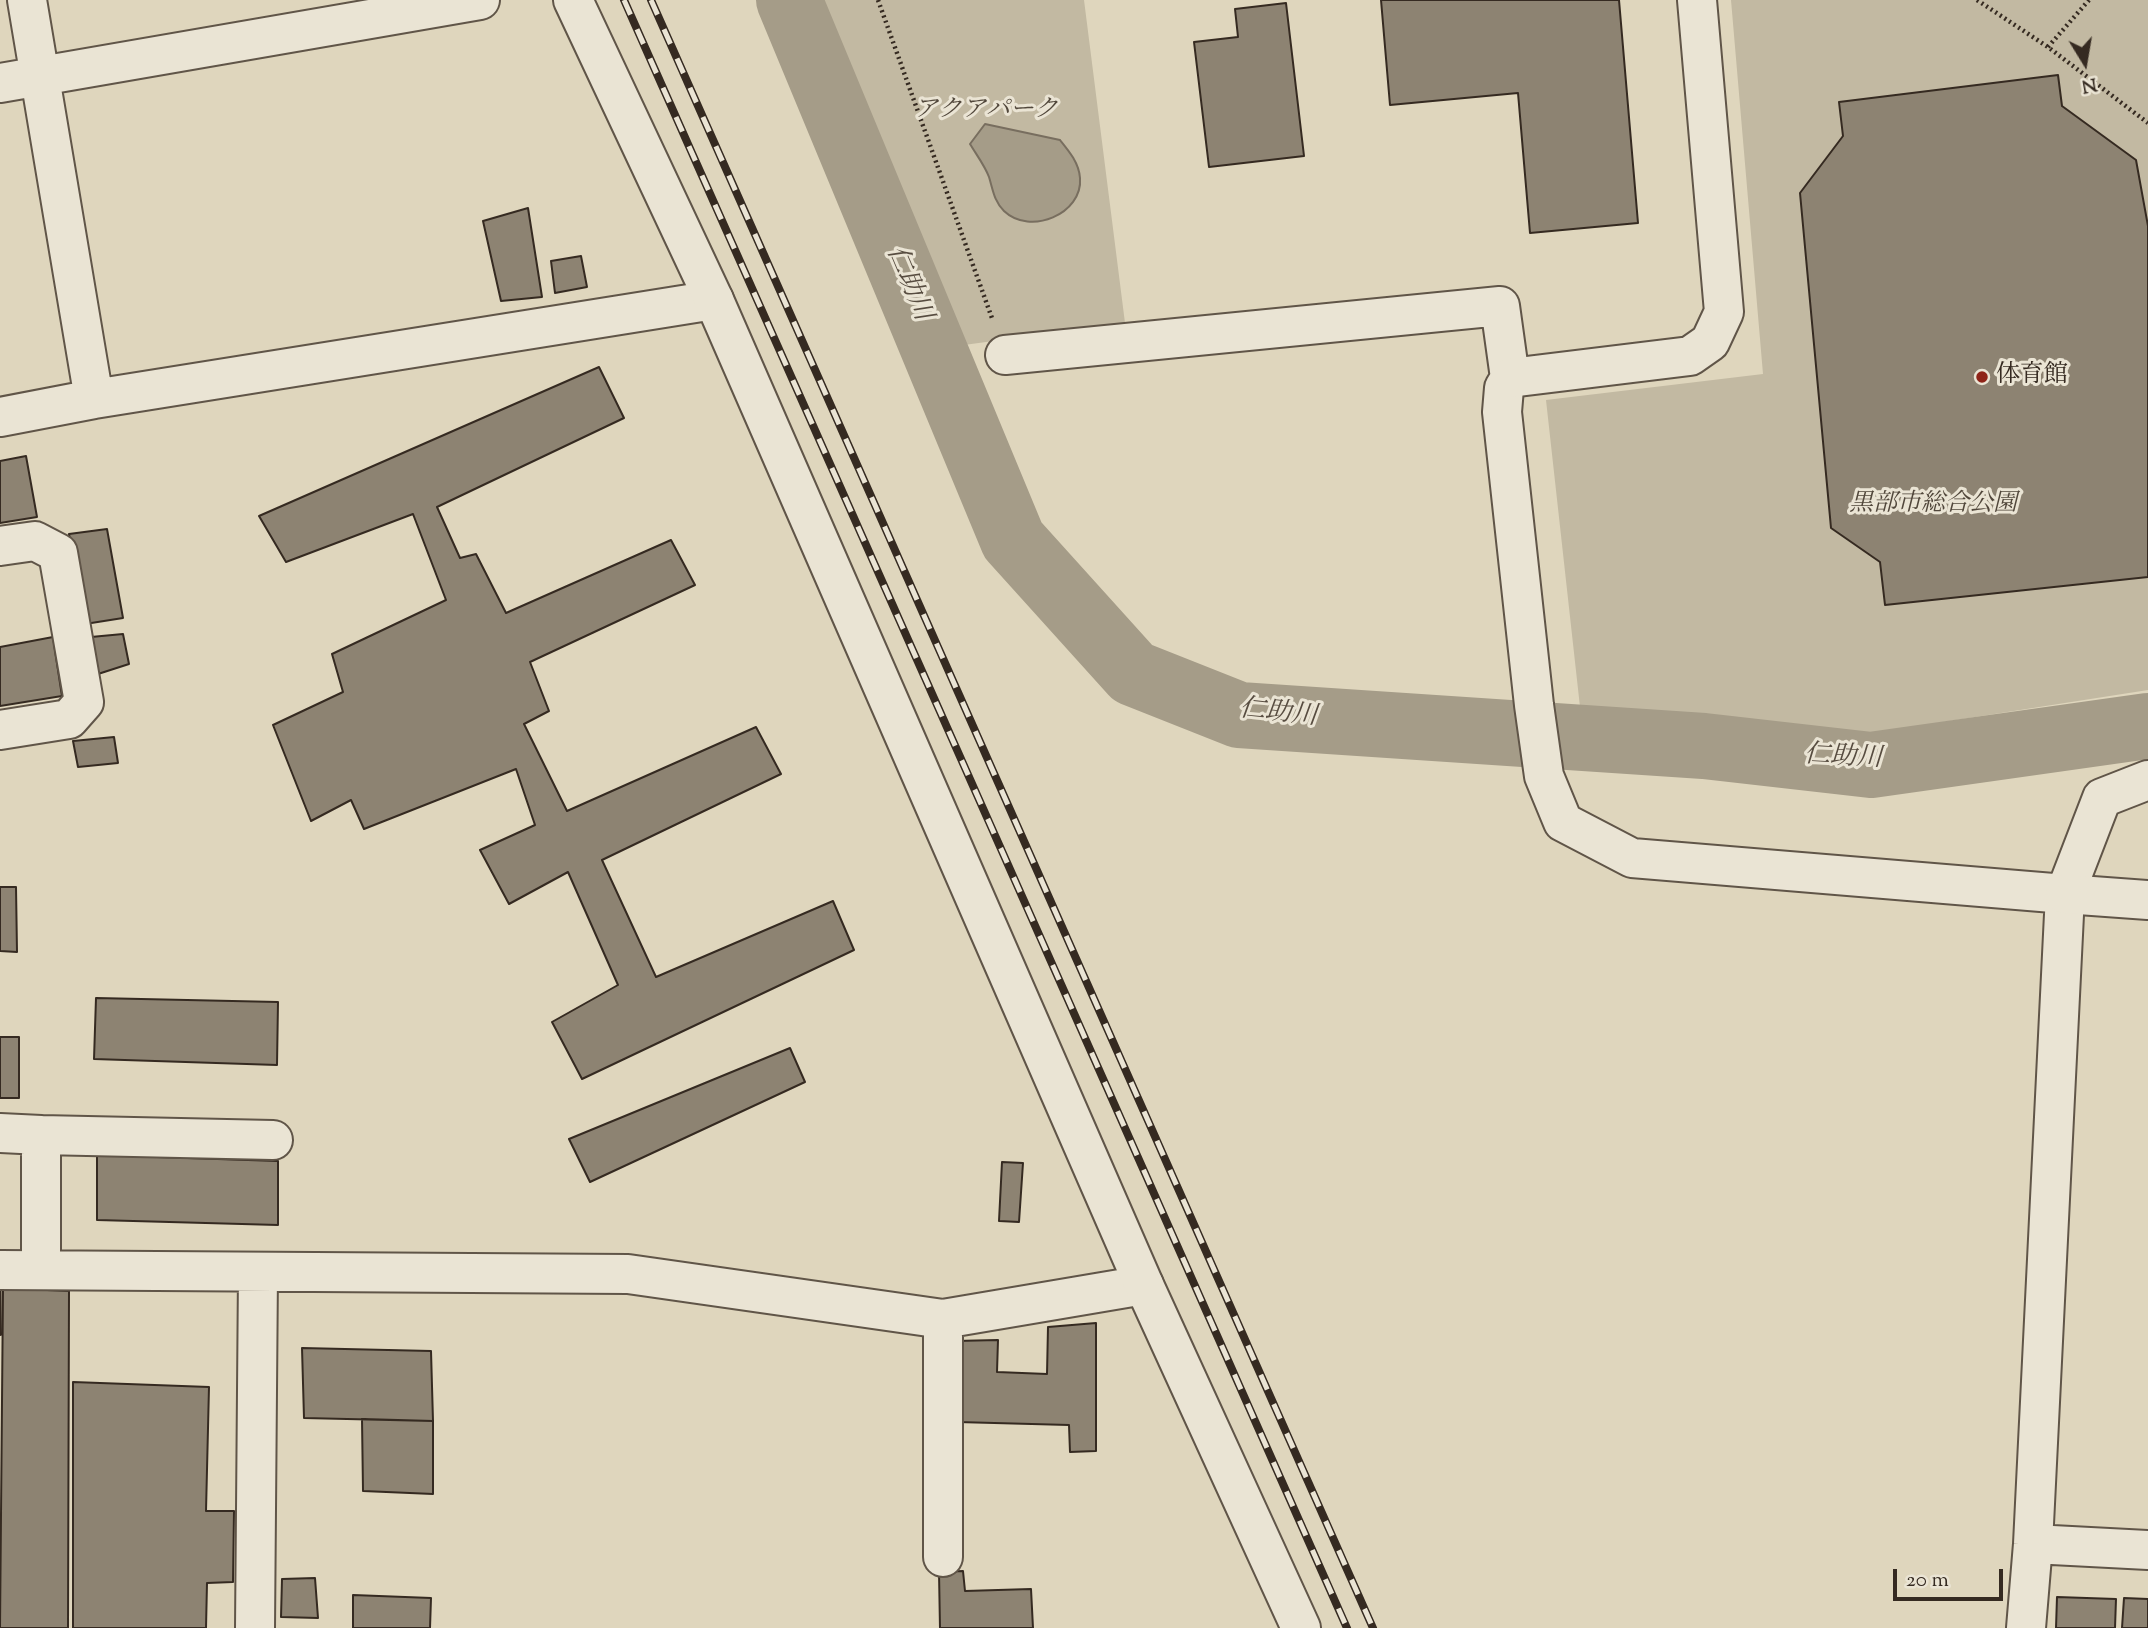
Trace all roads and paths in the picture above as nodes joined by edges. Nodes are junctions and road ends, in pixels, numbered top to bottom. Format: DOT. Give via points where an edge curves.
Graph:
graph roads {
  1 [pos="27,0"];
  2 [pos="480,0"];
  3 [pos="573,0"];
  4 [pos="878,0"];
  5 [pos="1697,0"];
  6 [pos="1977,0"];
  7 [pos="2089,0"];
  8 [pos="2048,47"];
  9 [pos="41,77"];
  10 [pos="0,83"];
  11 [pos="2148,124"];
  12 [pos="713,300"];
  13 [pos="1005,355"];
  14 [pos="1510,378"];
  15 [pos="94,399"];
  16 [pos="0,417"];
  17 [pos="0,546"];
  18 [pos="0,730"];
  19 [pos="2148,780"];
  20 [pos="2065,894"];
  21 [pos="2148,900"];
  22 [pos="0,1133"];
  23 [pos="41,1135"];
  24 [pos="273,1140"];
  25 [pos="0,1270"];
  26 [pos="41,1270"];
  27 [pos="258,1272"];
  28 [pos="1144,1285"];
  29 [pos="943,1320"];
  30 [pos="2033,1544"];
  31 [pos="2148,1550"];
  32 [pos="943,1557"];
  33 [pos="255,1628"];
  34 [pos="1301,1628"];
  35 [pos="2026,1628"];
  1 -- 9 [label="street"];
  2 -- 9 [label="street"];
  3 -- 12 [label="street"];
  4 -- 13 [label="path"];
  5 -- 14 [label="street" via="1724,312 1710,342 1690,356"];
  6 -- 8 [label="path"];
  7 -- 8 [label="path"];
  8 -- 11 [label="path"];
  9 -- 10 [label="street"];
  9 -- 15 [label="street"];
  12 -- 15 [label="street"];
  12 -- 28 [label="street"];
  13 -- 14 [label="street" via="1500,306"];
  14 -- 20 [label="street" via="1504,388 1502,412 1534,705 1544,776 1563,822 1632,858"];
  15 -- 16 [label="street"];
  17 -- 18 [label="street" via="36,541 58,553 84,702 69,719"];
  19 -- 20 [label="street" via="2102,798"];
  20 -- 21 [label="street"];
  20 -- 30 [label="street"];
  22 -- 23 [label="street"];
  23 -- 24 [label="street"];
  23 -- 26 [label="street"];
  25 -- 26 [label="street"];
  26 -- 27 [label="street"];
  27 -- 29 [label="street" via="628,1274"];
  27 -- 33 [label="street"];
  28 -- 29 [label="street"];
  28 -- 34 [label="street"];
  29 -- 32 [label="street"];
  30 -- 31 [label="street"];
  30 -- 35 [label="street"];
}
